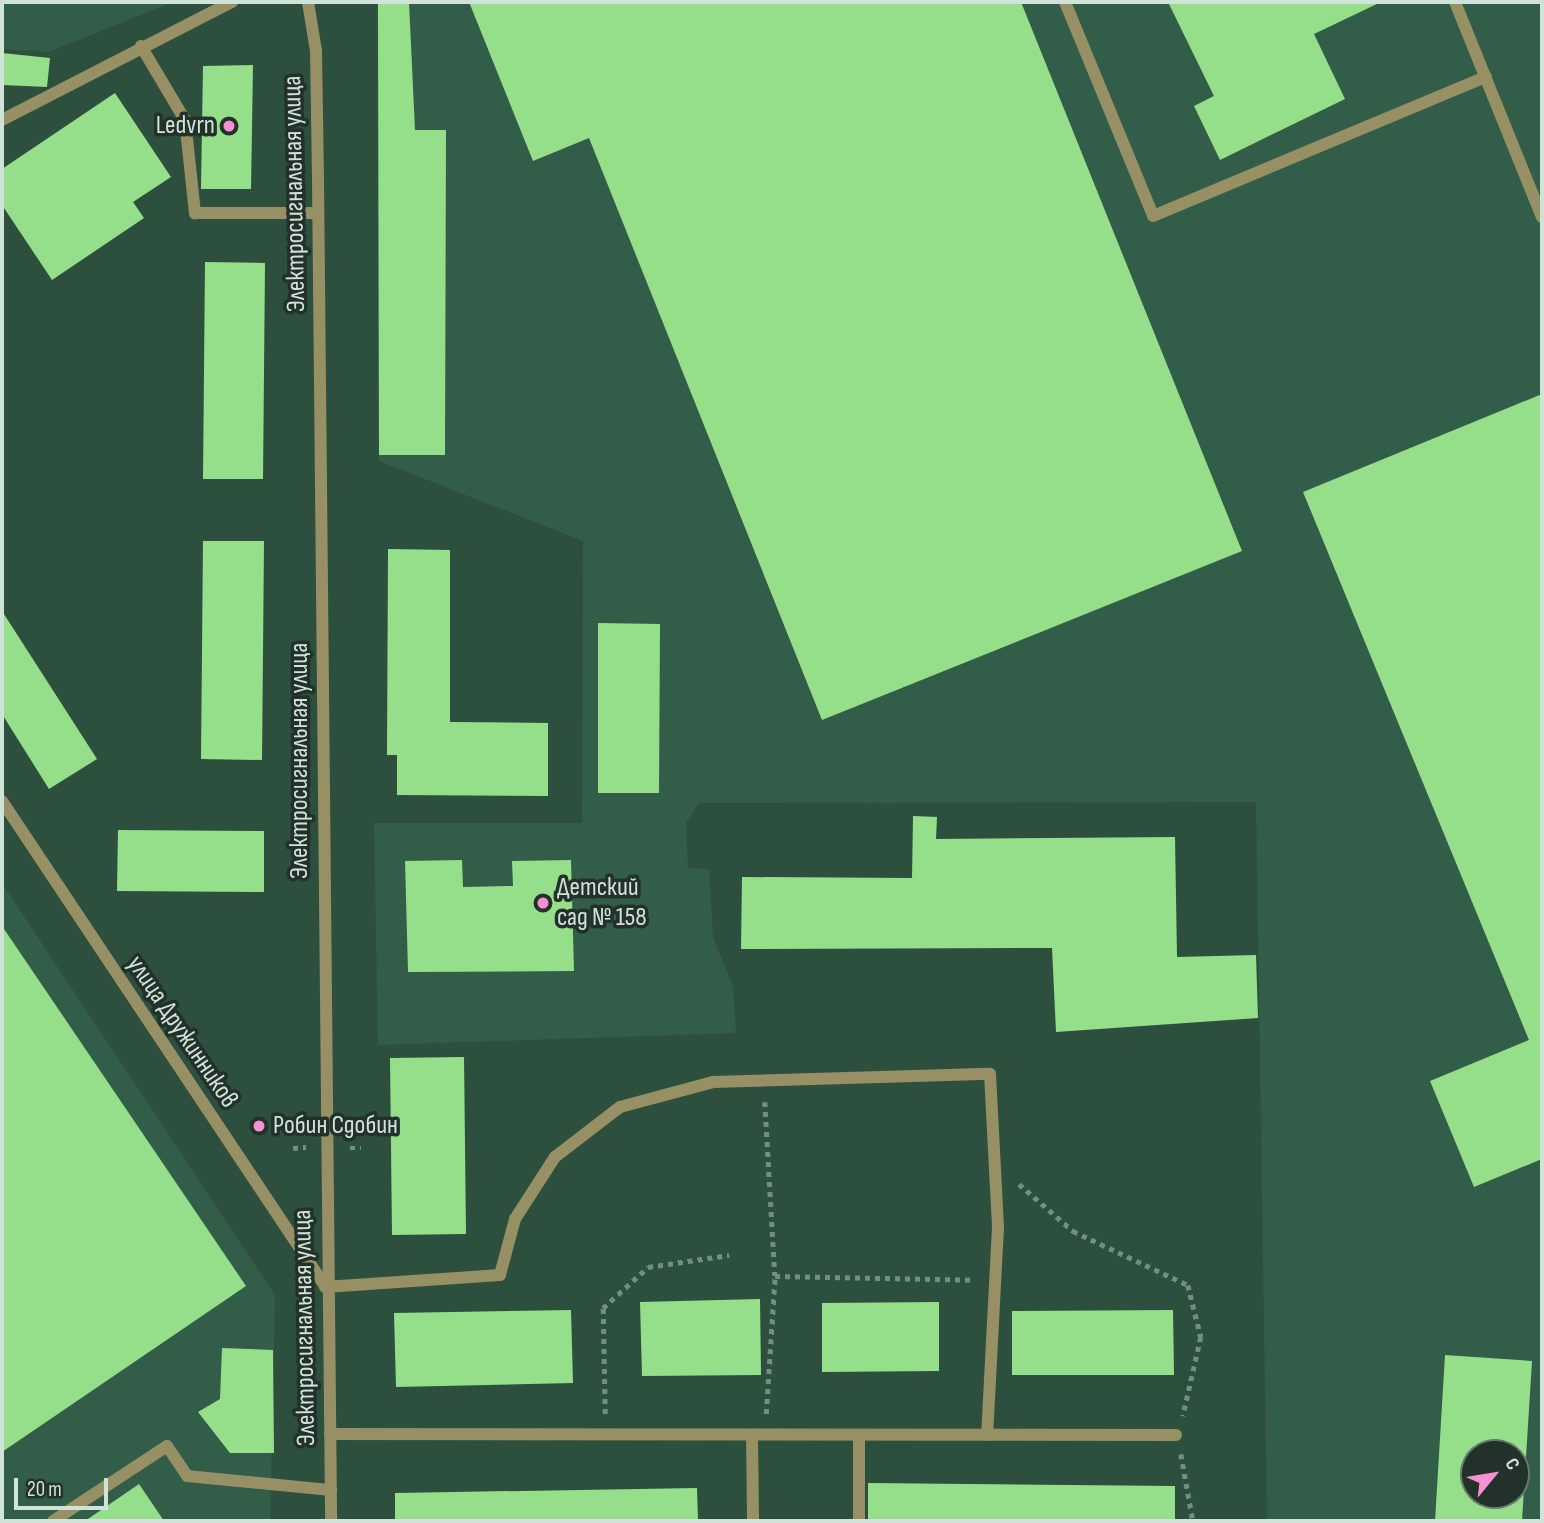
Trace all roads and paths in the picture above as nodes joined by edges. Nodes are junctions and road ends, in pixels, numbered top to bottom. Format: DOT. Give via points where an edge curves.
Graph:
graph roads {
  1 [pos="232,2"];
  2 [pos="307,2"];
  3 [pos="1066,2"];
  4 [pos="1455,2"];
  5 [pos="141,46"];
  6 [pos="1486,78"];
  7 [pos="2,120"];
  8 [pos="318,213"];
  9 [pos="1542,217"];
  10 [pos="2,801"];
  11 [pos="764,1079"];
  12 [pos="1016,1178"];
  13 [pos="729,1255"];
  14 [pos="775,1276"];
  15 [pos="996,1281"];
  16 [pos="325,1287"];
  17 [pos="330,1434"];
  18 [pos="758,1435"];
  19 [pos="859,1435"];
  20 [pos="987,1435"];
  21 [pos="1176,1435"];
  22 [pos="605,1436"];
  23 [pos="331,1490"];
  24 [pos="53,1521"];
  25 [pos="331,1521"];
  26 [pos="753,1521"];
  27 [pos="859,1521"];
  28 [pos="1193,1521"];
  1 -- 5 [label="street"];
  2 -- 8 [label="street, Электросигнальная улица" via="316,51"];
  3 -- 6 [label="street" via="1153,216"];
  4 -- 6 [label="street"];
  5 -- 7 [label="street"];
  5 -- 8 [label="street" via="185,120 195,214"];
  6 -- 9 [label="street"];
  8 -- 16 [label="street, Электросигнальная улица"];
  10 -- 16 [label="street, улица Дружинников"];
  11 -- 14 [label="path"];
  11 -- 15 [label="street" via="990,1074"];
  11 -- 16 [label="street" via="713,1082 620,1107 555,1157 516,1219 500,1275"];
  12 -- 21 [label="path" via="1022,1190 1073,1231 1188,1285 1201,1337 1192,1395"];
  13 -- 22 [label="path" via="648,1267 603,1308"];
  14 -- 15 [label="path"];
  14 -- 18 [label="path"];
  15 -- 20 [label="street"];
  16 -- 17 [label="street, Электросигнальная улица"];
  17 -- 22 [label="street"];
  17 -- 23 [label="street, Электросигнальная улица"];
  18 -- 19 [label="street"];
  18 -- 22 [label="street"];
  18 -- 26 [label="street"];
  19 -- 20 [label="street"];
  19 -- 27 [label="street"];
  20 -- 21 [label="street"];
  21 -- 28 [label="path"];
  23 -- 24 [label="street" via="187,1475 167,1446"];
  23 -- 25 [label="street, Электросигнальная улица"];
}
